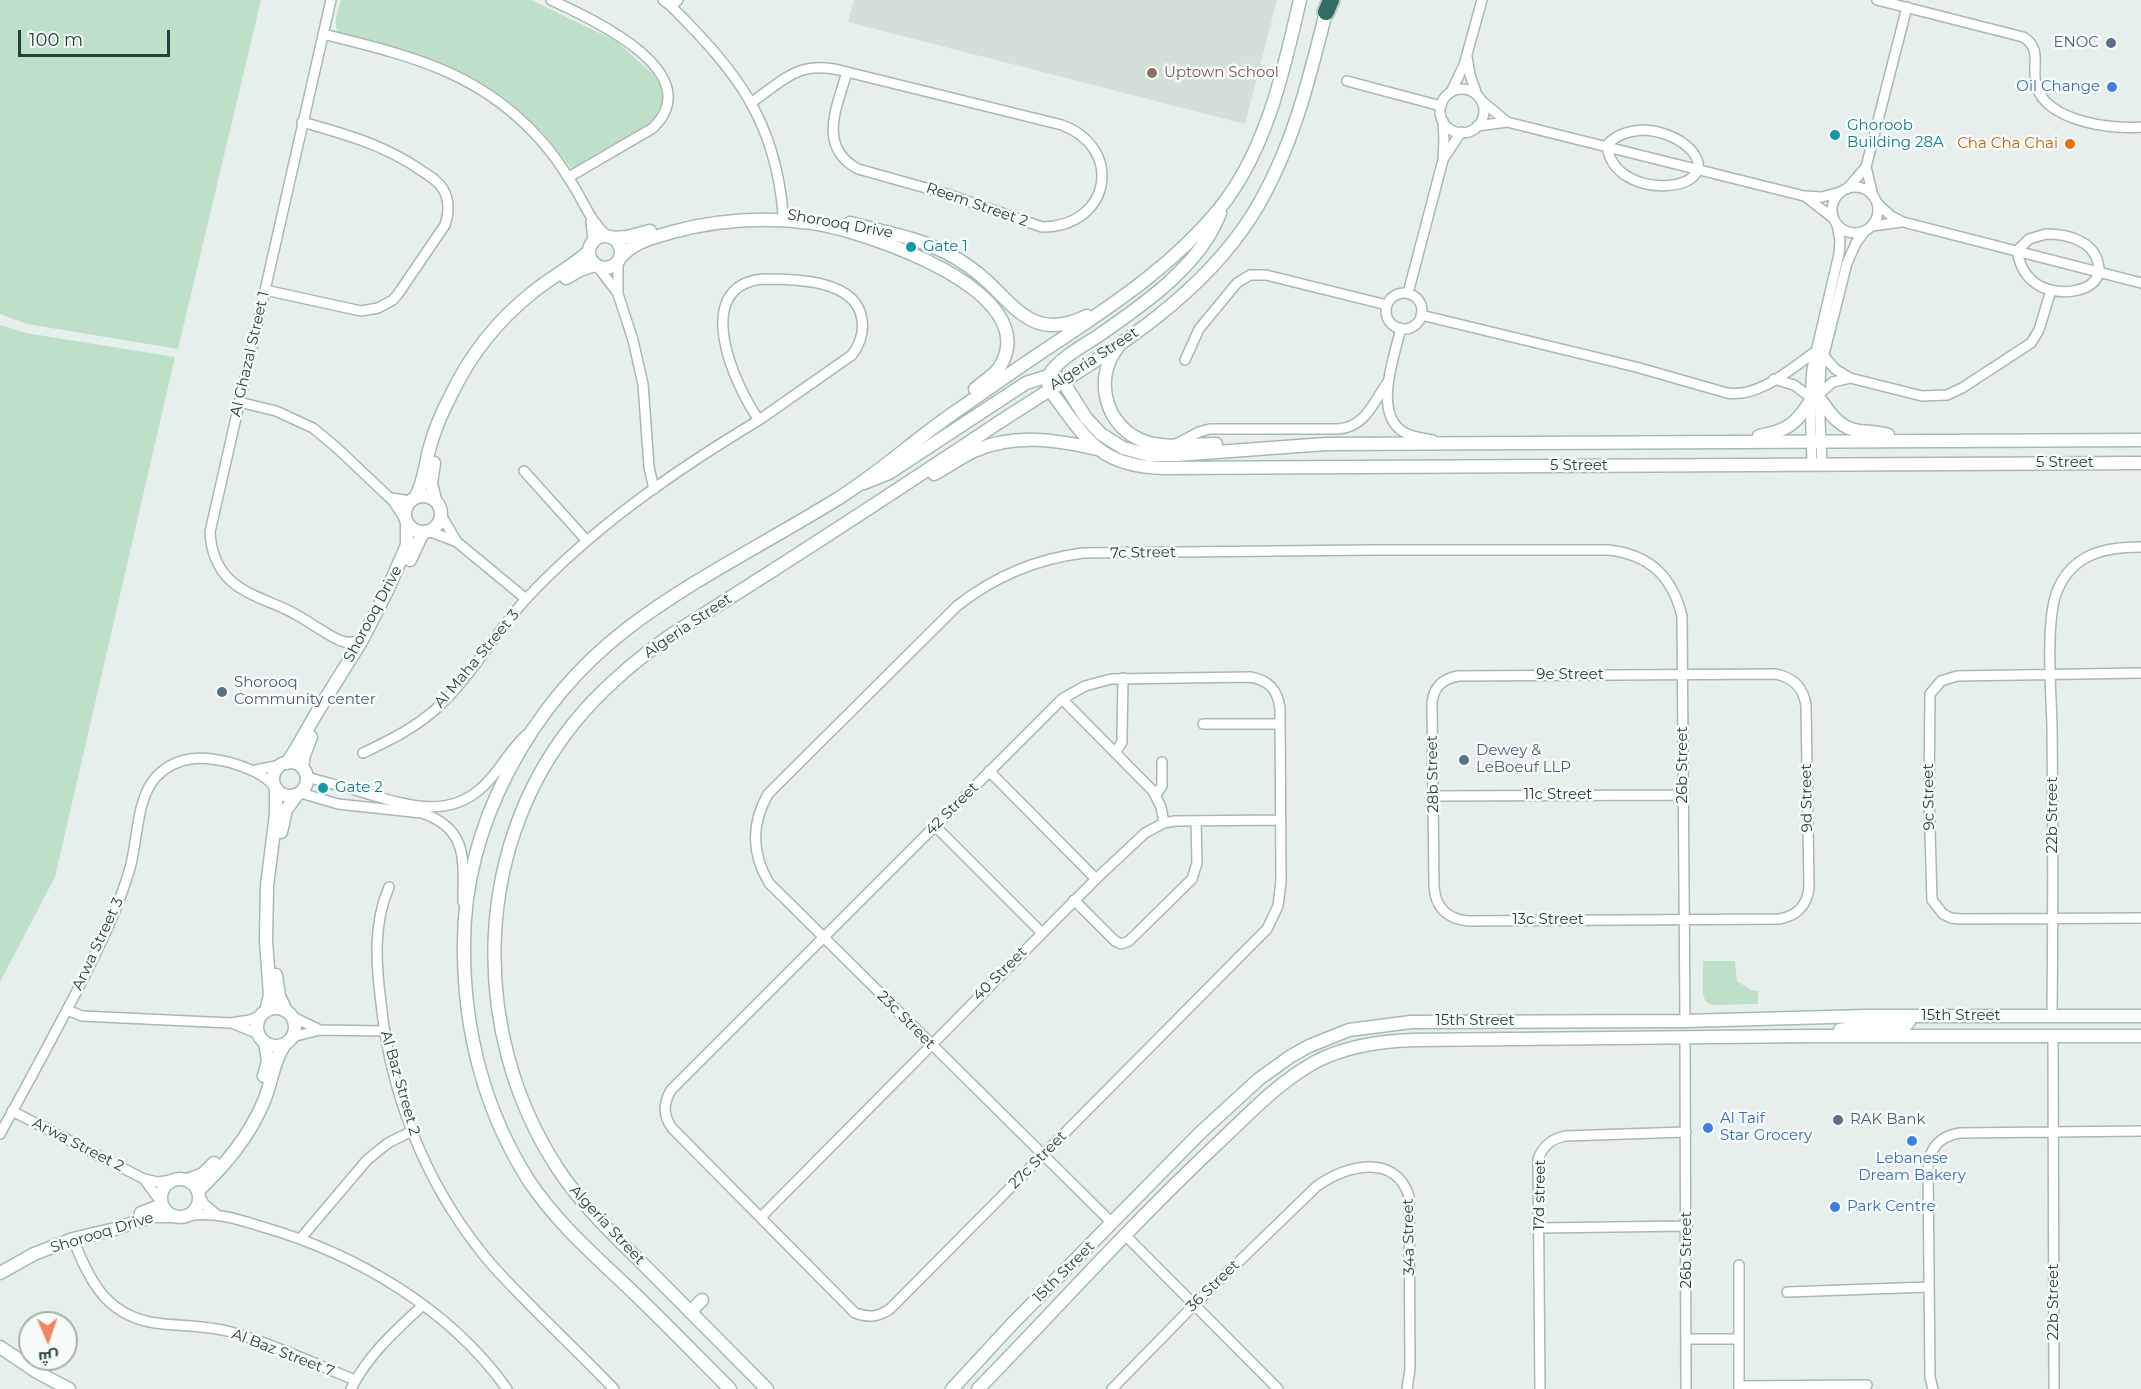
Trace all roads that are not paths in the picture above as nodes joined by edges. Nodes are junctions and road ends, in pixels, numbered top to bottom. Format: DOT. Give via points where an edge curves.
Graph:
graph roads {
  1 [pos="331,0"];
  2 [pos="550,0"];
  3 [pos="1300,0"];
  4 [pos="1482,0"];
  5 [pos="1877,0"];
  6 [pos="671,2"];
  7 [pos="1329,4"];
  8 [pos="1907,8"];
  9 [pos="323,34"];
  10 [pos="1467,55"];
  11 [pos="847,72"];
  12 [pos="1347,81"];
  13 [pos="1450,92"];
  14 [pos="1480,98"];
  15 [pos="752,102"];
  16 [pos="1441,106"];
  17 [pos="1443,121"];
  18 [pos="302,122"];
  19 [pos="1507,122"];
  20 [pos="1478,126"];
  21 [pos="2141,127"];
  22 [pos="1461,132"];
  23 [pos="1607,146"];
  24 [pos="1443,160"];
  25 [pos="1866,167"];
  26 [pos="1699,170"];
  27 [pos="569,177"];
  28 [pos="1844,191"];
  29 [pos="1804,196"];
  30 [pos="1875,199"];
  31 [pos="1224,204"];
  32 [pos="783,213"];
  33 [pos="591,219"];
  34 [pos="1835,222"];
  35 [pos="1903,222"];
  36 [pos="1869,229"];
  37 [pos="898,234"];
  38 [pos="610,237"];
  39 [pos="591,246"];
  40 [pos="895,248"];
  41 [pos="2017,251"];
  42 [pos="619,260"];
  43 [pos="596,266"];
  44 [pos="2099,272"];
  45 [pos="2141,283"];
  46 [pos="265,290"];
  47 [pos="2050,290"];
  48 [pos="1408,293"];
  49 [pos="618,294"];
  50 [pos="1387,304"];
  51 [pos="1110,307"];
  52 [pos="1421,315"];
  53 [pos="1401,328"];
  54 [pos="1121,344"];
  55 [pos="1819,354"];
  56 [pos="1185,360"];
  57 [pos="1048,376"];
  58 [pos="1850,378"];
  59 [pos="1774,379"];
  60 [pos="1062,380"];
  61 [pos="1388,382"];
  62 [pos="1049,389"];
  63 [pos="1815,398"];
  64 [pos="239,402"];
  65 [pos="946,418"];
  66 [pos="759,420"];
  67 [pos="1896,440"];
  68 [pos="2141,440"];
  69 [pos="1725,441"];
  70 [pos="1817,441"];
  71 [pos="1445,443"];
  72 [pos="1326,444"];
  73 [pos="1174,445"];
  74 [pos="1097,449"];
  75 [pos="2141,463"];
  76 [pos="1817,464"];
  77 [pos="524,471"];
  78 [pos="859,484"];
  79 [pos="900,488"];
  80 [pos="654,489"];
  81 [pos="389,497"];
  82 [pos="412,499"];
  83 [pos="435,500"];
  84 [pos="441,515"];
  85 [pos="406,521"];
  86 [pos="425,532"];
  87 [pos="587,541"];
  88 [pos="457,542"];
  89 [pos="2141,547"];
  90 [pos="1609,550"];
  91 [pos="526,599"];
  92 [pos="362,640"];
  93 [pos="340,641"];
  94 [pos="348,664"];
  95 [pos="2051,673"];
  96 [pos="2141,673"];
  97 [pos="1683,675"];
  98 [pos="1458,676"];
  99 [pos="1123,678"];
  100 [pos="1062,699"];
  101 [pos="1280,709"];
  102 [pos="1280,723"];
  103 [pos="1203,724"];
  104 [pos="533,729"];
  105 [pos="363,753"];
  106 [pos="1115,753"];
  107 [pos="1162,762"];
  108 [pos="284,764"];
  109 [pos="255,770"];
  110 [pos="989,771"];
  111 [pos="305,772"];
  112 [pos="342,786"];
  113 [pos="275,788"];
  114 [pos="298,794"];
  115 [pos="768,794"];
  116 [pos="1156,795"];
  117 [pos="1683,795"];
  118 [pos="1433,796"];
  119 [pos="338,804"];
  120 [pos="1196,820"];
  121 [pos="1280,820"];
  122 [pos="1164,823"];
  123 [pos="935,826"];
  124 [pos="1095,879"];
  125 [pos="1434,886"];
  126 [pos="389,887"];
  127 [pos="1074,900"];
  128 [pos="464,913"];
  129 [pos="2141,918"];
  130 [pos="2053,919"];
  131 [pos="1683,920"];
  132 [pos="1042,933"];
  133 [pos="823,937"];
  134 [pos="67,1010"];
  135 [pos="264,1013"];
  136 [pos="289,1014"];
  137 [pos="1907,1016"];
  138 [pos="2052,1016"];
  139 [pos="2141,1016"];
  140 [pos="1548,1021"];
  141 [pos="1685,1021"];
  142 [pos="231,1023"];
  143 [pos="320,1030"];
  144 [pos="384,1031"];
  145 [pos="1832,1036"];
  146 [pos="2053,1036"];
  147 [pos="2141,1036"];
  148 [pos="262,1038"];
  149 [pos="1685,1039"];
  150 [pos="1495,1040"];
  151 [pos="289,1041"];
  152 [pos="930,1044"];
  153 [pos="671,1090"];
  154 [pos="12,1112"];
  155 [pos="412,1131"];
  156 [pos="2053,1131"];
  157 [pos="2141,1131"];
  158 [pos="1686,1132"];
  159 [pos="1200,1133"];
  160 [pos="0,1134"];
  161 [pos="1043,1155"];
  162 [pos="1183,1176"];
  163 [pos="144,1179"];
  164 [pos="172,1180"];
  165 [pos="187,1180"];
  166 [pos="1317,1186"];
  167 [pos="199,1193"];
  168 [pos="162,1204"];
  169 [pos="216,1214"];
  170 [pos="172,1215"];
  171 [pos="187,1216"];
  172 [pos="762,1216"];
  173 [pos="1112,1223"];
  174 [pos="1687,1226"];
  175 [pos="1539,1228"];
  176 [pos="1126,1236"];
  177 [pos="301,1238"];
  178 [pos="73,1239"];
  179 [pos="0,1263"];
  180 [pos="1739,1265"];
  181 [pos="0,1273"];
  182 [pos="1929,1287"];
  183 [pos="1787,1292"];
  184 [pos="702,1300"];
  185 [pos="1194,1305"];
  186 [pos="422,1306"];
  187 [pos="690,1312"];
  188 [pos="1739,1338"];
  189 [pos="1687,1339"];
  190 [pos="0,1347"];
  191 [pos="0,1357"];
  192 [pos="353,1385"];
  193 [pos="1867,1385"];
  194 [pos="1739,1388"];
  195 [pos="51,1389"];
  196 [pos="69,1389"];
  197 [pos="507,1389"];
  198 [pos="614,1389"];
  199 [pos="730,1389"];
  200 [pos="767,1389"];
  201 [pos="952,1389"];
  202 [pos="978,1389"];
  203 [pos="1112,1389"];
  204 [pos="1278,1389"];
  205 [pos="1407,1389"];
  206 [pos="1540,1389"];
  207 [pos="1686,1389"];
  208 [pos="1933,1389"];
  209 [pos="2054,1389"];
  1 -- 9 [label="street, Al Ghazal Street 1"];
  2 -- 27 [label="street" via="631,45 663,76 669,98 667,110 653,128"];
  3 -- 31 [label="street, Algeria Street" via="1266,121"];
  4 -- 10 [label="street"];
  5 -- 8 [label="street"];
  6 -- 15 [label="street" via="723,61"];
  7 -- 54 [label="street, Algeria Street" via="1291,135 1250,218 1190,288"];
  8 -- 21 [label="street" via="2023,37 2034,47 2035,82 2046,101 2084,122"];
  8 -- 25 [label="street"];
  9 -- 18 [label="street, Al Ghazal Street 1"];
  9 -- 27 [label="street" via="419,60 475,86 533,132"];
  10 -- 13 [label="street"];
  10 -- 14 [label="street"];
  11 -- 11 [label="street, Reem Street 2" via="832,133 834,145 848,164 1042,227 1071,223 1093,205 1102,178 1101,164 1096,151 1076,130"];
  11 -- 15 [label="street, Reem Street 2" via="829,67 808,68 789,76"];
  12 -- 16 [label="street"];
  13 -- 14 [label="street" via="1464,89"];
  13 -- 16 [label="street"];
  14 -- 19 [label="street"];
  14 -- 20 [label="street" via="1484,114"];
  15 -- 32 [label="street" via="774,155"];
  16 -- 17 [label="street"];
  17 -- 22 [label="street" via="1450,129"];
  17 -- 24 [label="street"];
  18 -- 46 [label="street, Al Ghazal Street 1"];
  18 -- 46 [label="street" via="356,137 409,162 439,183 447,199 448,217 398,294 378,308 361,310"];
  19 -- 20 [label="street"];
  19 -- 23 [label="street"];
  20 -- 22 [label="street"];
  22 -- 24 [label="street"];
  23 -- 26 [label="street"];
  23 -- 26 [label="street" via="1618,136 1633,131 1660,132 1689,148"];
  23 -- 26 [label="street" via="1620,171 1646,184 1681,184"];
  24 -- 48 [label="street"];
  25 -- 28 [label="street"];
  25 -- 30 [label="street"];
  26 -- 29 [label="street"];
  27 -- 33 [label="street"];
  28 -- 29 [label="street" via="1822,197"];
  28 -- 30 [label="street" via="1858,188"];
  28 -- 34 [label="street" via="1833,205"];
  29 -- 34 [label="street"];
  30 -- 35 [label="street"];
  30 -- 36 [label="street" via="1878,215"];
  31 -- 51 [label="street, Algeria Street" via="1175,255"];
  31 -- 57 [label="street" via="1211,233 1192,259 1159,291 1058,364"];
  32 -- 37 [label="street, Shorooq Drive"];
  32 -- 38 [label="street, Shorooq Drive" via="711,216 634,236"];
  33 -- 38 [label="street"];
  33 -- 39 [label="street"];
  34 -- 36 [label="street" via="1847,232"];
  34 -- 55 [label="street" via="1839,254"];
  35 -- 36 [label="street"];
  35 -- 41 [label="street"];
  36 -- 55 [label="street" via="1856,243 1847,263"];
  37 -- 40 [label="street" via="900,244"];
  37 -- 51 [label="street, Shorooq Drive" via="933,246 961,262 987,281 1022,316 1039,323 1068,323"];
  38 -- 39 [label="street"];
  38 -- 42 [label="street" via="621,249"];
  39 -- 43 [label="street" via="590,259"];
  39 -- 82 [label="street" via="519,304 477,351 442,414 423,481"];
  40 -- 42 [label="street, Shorooq Drive" via="829,226 750,221 670,233 636,244"];
  40 -- 65 [label="street, Shorooq Drive" via="944,269 970,287 998,313 1006,330 1005,352 999,366"];
  41 -- 44 [label="street"];
  41 -- 44 [label="street" via="2037,235 2063,236 2092,250"];
  41 -- 47 [label="street" via="2027,276"];
  42 -- 43 [label="street" via="609,268"];
  42 -- 49 [label="street"];
  43 -- 49 [label="street"];
  43 -- 83 [label="street" via="576,272 537,299 501,333 482,358 441,437 432,477"];
  44 -- 45 [label="street"];
  44 -- 47 [label="street" via="2089,284 2074,291"];
  46 -- 64 [label="street, Al Ghazal Street 1"];
  47 -- 58 [label="street" via="2039,330 2031,343 1954,392 1922,396"];
  48 -- 50 [label="street" via="1395,295"];
  48 -- 52 [label="street" via="1419,301"];
  49 -- 80 [label="street" via="642,376"];
  50 -- 53 [label="street" via="1390,322"];
  50 -- 56 [label="street" via="1272,276 1250,275 1237,283 1203,323"];
  51 -- 65 [label="street, Algeria Street"];
  52 -- 53 [label="street" via="1414,326"];
  52 -- 59 [label="street" via="1727,393 1746,393"];
  53 -- 61 [label="street"];
  54 -- 60 [label="street, Algeria Street"];
  54 -- 73 [label="street" via="1109,362 1104,383 1114,418 1146,442"];
  55 -- 58 [label="street"];
  55 -- 59 [label="street"];
  55 -- 63 [label="street"];
  57 -- 60 [label="street"];
  57 -- 62 [label="street"];
  57 -- 78 [label="street" via="1026,382 890,473"];
  58 -- 63 [label="street" via="1833,382"];
  59 -- 63 [label="street"];
  60 -- 62 [label="street, Algeria Street"];
  60 -- 72 [label="street, 5 Street" via="1101,434 1136,453 1176,455"];
  61 -- 71 [label="street" via="1389,412 1394,424 1405,433"];
  61 -- 73 [label="street" via="1364,419 1352,427 1210,429"];
  62 -- 74 [label="street, 5 Street"];
  62 -- 79 [label="street, Algeria Street"];
  63 -- 67 [label="street" via="1844,426"];
  63 -- 69 [label="street" via="1795,422 1780,431"];
  63 -- 70 [label="street"];
  64 -- 81 [label="street" via="276,411 312,428"];
  64 -- 93 [label="street, Al Ghazal Street 1" via="211,522 210,543 217,563 238,587"];
  65 -- 78 [label="street, Algeria Street"];
  66 -- 66 [label="street, Al Maha Street 3" via="846,360 857,348 863,332 862,315 845,293 818,284 763,279 747,282 729,297 724,312 726,349 739,385"];
  66 -- 80 [label="street, Al Maha Street 3"];
  67 -- 68 [label="street, 5 Street"];
  67 -- 70 [label="street, 5 Street"];
  69 -- 70 [label="street, 5 Street"];
  69 -- 71 [label="street, 5 Street"];
  70 -- 76 [label="street"];
  71 -- 72 [label="street, 5 Street"];
  72 -- 73 [label="street"];
  74 -- 76 [label="street, 5 Street" via="1132,465 1163,468"];
  74 -- 79 [label="street" via="1042,440 996,444"];
  75 -- 76 [label="street, 5 Street"];
  77 -- 87 [label="street"];
  78 -- 104 [label="street, Algeria Street" via="628,628 582,670"];
  79 -- 187 [label="street, Algeria Street" via="674,633 611,683 583,712 547,762 528,797 507,858 495,917 494,970 501,1030 519,1093 570,1186"];
  80 -- 87 [label="street, Al Maha Street 3"];
  81 -- 82 [label="street"];
  81 -- 85 [label="street"];
  82 -- 83 [label="street" via="425,496"];
  82 -- 85 [label="street" via="405,510"];
  83 -- 84 [label="street"];
  84 -- 86 [label="street" via="437,526"];
  84 -- 88 [label="street, Al Maha Street 3"];
  85 -- 86 [label="street" via="414,530"];
  85 -- 92 [label="street, Shorooq Drive" via="405,552"];
  86 -- 88 [label="street, Al Maha Street 3"];
  86 -- 111 [label="street, Shorooq Drive" via="374,636 310,740 304,755"];
  87 -- 91 [label="street, Al Maha Street 3"];
  88 -- 91 [label="street, Al Maha Street 3"];
  89 -- 95 [label="street, 22b Street" via="2108,548 2073,567 2058,589 2052,614"];
  90 -- 97 [label="street, 26b Street" via="1645,561 1672,587 1682,616"];
  90 -- 115 [label="street, 7c Street" via="1083,553 1048,559 1000,577 957,606"];
  91 -- 105 [label="street, Al Maha Street 3" via="437,708 411,728"];
  92 -- 93 [label="street"];
  92 -- 94 [label="street, Shorooq Drive"];
  93 -- 94 [label="street"];
  94 -- 108 [label="street, Shorooq Drive"];
  95 -- 96 [label="street"];
  95 -- 130 [label="street, 22b Street"];
  95 -- 130 [label="street, 9c Street" via="1949,677 1934,686 1929,703 1929,796 1931,891 1942,914 1960,919"];
  97 -- 98 [label="street, 9e Street"];
  97 -- 117 [label="street, 26b Street"];
  97 -- 131 [label="street, 9d Street" via="1776,674 1792,680 1803,691 1809,886 1806,903 1787,918"];
  98 -- 118 [label="street, 28b Street" via="1442,681 1433,694"];
  99 -- 100 [label="street, 42 Street" via="1085,686"];
  99 -- 101 [label="street, 42 Street" via="1260,679 1275,690"];
  99 -- 106 [label="street" via="1122,742"];
  100 -- 106 [label="street"];
  100 -- 110 [label="street, 42 Street"];
  101 -- 102 [label="street, 27c Street"];
  102 -- 103 [label="street"];
  102 -- 121 [label="street, 27c Street"];
  104 -- 112 [label="street" via="487,783 457,803 422,807"];
  104 -- 128 [label="street, Algeria Street" via="488,817"];
  106 -- 116 [label="street"];
  107 -- 116 [label="street" via="1162,786"];
  108 -- 109 [label="street, Arwa Street 3"];
  108 -- 111 [label="street" via="298,764"];
  108 -- 113 [label="street" via="274,772"];
  109 -- 113 [label="street, Arwa Street 3"];
  109 -- 134 [label="street, Arwa Street 3" via="214,758 195,757 174,764 155,778 143,799 135,847 118,904"];
  110 -- 123 [label="street, 42 Street"];
  110 -- 124 [label="street"];
  111 -- 112 [label="street"];
  111 -- 114 [label="street" via="306,786"];
  112 -- 119 [label="street" via="335,796"];
  113 -- 114 [label="street" via="287,796"];
  113 -- 135 [label="street" via="276,814 267,886 270,995"];
  114 -- 119 [label="street"];
  114 -- 136 [label="street" via="289,804 283,821 274,908 277,983 280,1001"];
  115 -- 133 [label="street, 23c Street" via="755,827 759,863 769,883"];
  116 -- 122 [label="street"];
  117 -- 118 [label="street, 11c Street"];
  117 -- 131 [label="street, 26b Street"];
  118 -- 125 [label="street, 28b Street"];
  119 -- 128 [label="street" via="422,813 444,824 463,856"];
  120 -- 121 [label="street, 40 Street"];
  120 -- 122 [label="street, 40 Street"];
  120 -- 127 [label="street" via="1197,863 1192,879 1129,941 1118,943"];
  121 -- 161 [label="street, 27c Street" via="1280,894 1267,929"];
  122 -- 124 [label="street, 40 Street" via="1145,833"];
  123 -- 132 [label="street"];
  123 -- 133 [label="street, 42 Street"];
  124 -- 127 [label="street, 40 Street"];
  125 -- 131 [label="street, 13c Street" via="1443,911 1459,920"];
  126 -- 144 [label="street, Al Baz Street 2" via="381,906 377,935"];
  127 -- 132 [label="street, 40 Street"];
  128 -- 199 [label="street, Algeria Street" via="465,986 476,1056 497,1120 518,1161 572,1235"];
  129 -- 130 [label="street"];
  130 -- 138 [label="street, 22b Street"];
  131 -- 141 [label="street, 26b Street"];
  132 -- 152 [label="street, 40 Street"];
  133 -- 152 [label="street, 23c Street"];
  133 -- 153 [label="street, 42 Street"];
  134 -- 142 [label="street" via="82,1016"];
  134 -- 154 [label="street, Arwa Street 3"];
  135 -- 136 [label="street" via="276,1008"];
  135 -- 142 [label="street"];
  135 -- 148 [label="street" via="258,1024"];
  136 -- 143 [label="street"];
  136 -- 151 [label="street" via="295,1027"];
  137 -- 138 [label="street, 15th Street"];
  137 -- 141 [label="street, 15th Street"];
  137 -- 145 [label="street" via="1909,1022 1905,1026 1846,1028"];
  138 -- 139 [label="street, 15th Street"];
  140 -- 141 [label="street, 15th Street"];
  140 -- 150 [label="street" via="1496,1026"];
  140 -- 159 [label="street, 15th Street" via="1412,1022 1349,1030 1309,1046 1273,1069"];
  142 -- 148 [label="street"];
  143 -- 144 [label="street"];
  143 -- 151 [label="street"];
  144 -- 155 [label="street, Al Baz Street 2"];
  145 -- 146 [label="street, 15th Street"];
  145 -- 149 [label="street, 15th Street"];
  146 -- 147 [label="street, 15th Street"];
  146 -- 156 [label="street, 22b Street"];
  148 -- 151 [label="street" via="275,1046"];
  148 -- 165 [label="street" via="267,1066 246,1121 208,1170"];
  149 -- 150 [label="street, 15th Street"];
  149 -- 158 [label="street, 26b Street"];
  150 -- 162 [label="street, 15th Street" via="1389,1041 1347,1048 1326,1057 1279,1086"];
  151 -- 167 [label="street" via="279,1054 249,1132"];
  152 -- 161 [label="street, 23c Street"];
  152 -- 172 [label="street, 40 Street"];
  153 -- 172 [label="street, 27c Street" via="665,1105 672,1128"];
  154 -- 160 [label="street, Arwa Street 3"];
  154 -- 163 [label="street, Arwa Street 2"];
  155 -- 177 [label="street" via="388,1143 368,1160"];
  155 -- 198 [label="street, Al Baz Street 2" via="436,1184 479,1249"];
  156 -- 157 [label="street"];
  156 -- 182 [label="street" via="1960,1134 1936,1144 1928,1168"];
  156 -- 209 [label="street, 22b Street"];
  158 -- 174 [label="street, 26b Street"];
  158 -- 175 [label="street, 17d street" via="1565,1136 1551,1141 1538,1159"];
  159 -- 162 [label="street" via="1207,1133 1208,1142 1190,1161"];
  159 -- 173 [label="street, 15th Street"];
  161 -- 172 [label="street, 27c Street" via="890,1309 873,1317 855,1313"];
  161 -- 173 [label="street, 23c Street"];
  162 -- 176 [label="street, 15th Street"];
  163 -- 164 [label="street, Arwa Street 2"];
  163 -- 168 [label="street, Arwa Street 2"];
  164 -- 165 [label="street"];
  164 -- 168 [label="street" via="164,1187"];
  165 -- 167 [label="street"];
  166 -- 185 [label="street, 36 Street"];
  166 -- 205 [label="street, 34a Street" via="1340,1172 1367,1167 1391,1171 1406,1186 1410,1206"];
  167 -- 169 [label="street" via="204,1204"];
  167 -- 171 [label="street" via="198,1205"];
  168 -- 170 [label="street"];
  168 -- 179 [label="street, Shorooq Drive" via="51,1239"];
  169 -- 171 [label="street"];
  169 -- 177 [label="street"];
  170 -- 171 [label="street"];
  170 -- 178 [label="street, Shorooq Drive" via="154,1216"];
  173 -- 201 [label="street, 15th Street"];
  174 -- 175 [label="street"];
  174 -- 189 [label="street, 26b Street"];
  175 -- 206 [label="street, 17d street"];
  176 -- 185 [label="street"];
  176 -- 202 [label="street, 15th Street"];
  177 -- 186 [label="street" via="360,1265"];
  178 -- 181 [label="street, Shorooq Drive"];
  178 -- 192 [label="street, Al Baz Street 7" via="92,1282 109,1302 129,1315 153,1323 229,1332"];
  180 -- 188 [label="street"];
  182 -- 183 [label="street"];
  182 -- 208 [label="street"];
  184 -- 187 [label="street"];
  185 -- 203 [label="street, 36 Street"];
  185 -- 204 [label="street"];
  186 -- 192 [label="street" via="380,1346"];
  186 -- 197 [label="street" via="470,1345"];
  187 -- 200 [label="street, Algeria Street"];
  188 -- 189 [label="street"];
  188 -- 194 [label="street"];
  189 -- 207 [label="street, 26b Street"];
  190 -- 196 [label="street"];
  191 -- 195 [label="street"];
  193 -- 194 [label="street"];
}
